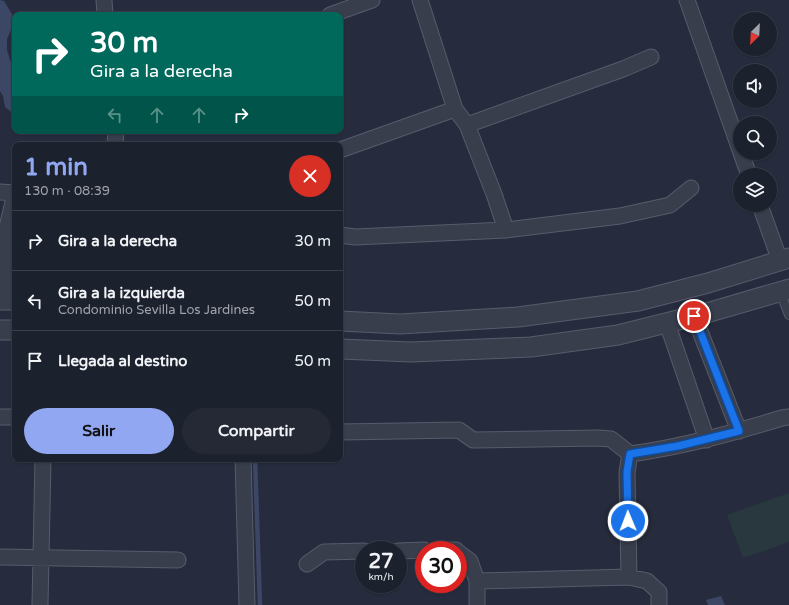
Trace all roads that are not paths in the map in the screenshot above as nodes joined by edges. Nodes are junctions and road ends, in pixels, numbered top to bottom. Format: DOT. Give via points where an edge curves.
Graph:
graph roads {
  1 [pos="104,0"];
  2 [pos="372,0"];
  3 [pos="687,0"];
  4 [pos="424,1"];
  5 [pos="105,12"];
  6 [pos="338,12"];
  7 [pos="651,57"];
  8 [pos="454,109"];
  9 [pos="467,125"];
  10 [pos="733,130"];
  11 [pos="343,149"];
  12 [pos="691,188"];
  13 [pos="0,192"];
  14 [pos="12,194"];
  15 [pos="12,206"];
  16 [pos="763,212"];
  17 [pos="506,230"];
  18 [pos="343,236"];
  19 [pos="784,259"];
  20 [pos="12,279"];
  21 [pos="785,290"];
  22 [pos="8,300"];
  23 [pos="616,304"];
  24 [pos="789,315"];
  25 [pos="694,316"];
  26 [pos="343,321"];
  27 [pos="667,323"];
  28 [pos="0,330"];
  29 [pos="12,330"];
  30 [pos="579,340"];
  31 [pos="343,349"];
  32 [pos="0,417"];
  33 [pos="12,417"];
  34 [pos="789,417"];
  35 [pos="739,431"];
  36 [pos="343,432"];
  37 [pos="707,440"];
  38 [pos="630,454"];
  39 [pos="43,462"];
  40 [pos="243,462"];
  41 [pos="355,552"];
  42 [pos="0,557"];
  43 [pos="41,558"];
  44 [pos="467,559"];
  45 [pos="178,560"];
  46 [pos="307,564"];
  47 [pos="629,577"];
  48 [pos="477,581"];
  49 [pos="40,605"];
  50 [pos="246,605"];
  51 [pos="477,605"];
  52 [pos="659,605"];
  1 -- 5 [label="street"];
  2 -- 6 [label="street"];
  3 -- 10 [label="street"];
  4 -- 8 [label="street"];
  7 -- 9 [label="street"];
  8 -- 9 [label="street"];
  8 -- 11 [label="street"];
  9 -- 17 [label="street"];
  12 -- 17 [label="street" via="670,205 620,216"];
  13 -- 14 [label="street"];
  15 -- 22 [label="street" via="3,244"];
  16 -- 19 [label="street"];
  17 -- 18 [label="street"];
  19 -- 23 [label="street" via="708,283"];
  20 -- 22 [label="street"];
  21 -- 24 [label="lane"];
  21 -- 25 [label="street"];
  23 -- 26 [label="street" via="518,317 400,324"];
  23 -- 30 [label="street" via="599,315 577,318 573,329"];
  25 -- 27 [label="street"];
  25 -- 35 [label="street"];
  27 -- 30 [label="street" via="618,335"];
  27 -- 37 [label="street"];
  28 -- 29 [label="street"];
  30 -- 31 [label="street" via="531,347 419,352"];
  32 -- 33 [label="street"];
  34 -- 35 [label="street"];
  35 -- 37 [label="street"];
  36 -- 38 [label="street" via="459,430 474,440 598,438 611,439"];
  37 -- 38 [label="street"];
  38 -- 47 [label="street" via="627,472"];
  39 -- 43 [label="street"];
  40 -- 50 [label="street"];
  41 -- 46 [label="street" via="324,552"];
  42 -- 43 [label="street"];
  43 -- 45 [label="street"];
  43 -- 49 [label="street"];
  44 -- 48 [label="street"];
  47 -- 48 [label="street"];
  47 -- 52 [label="street" via="647,581 659,592"];
  48 -- 51 [label="street"];
}
